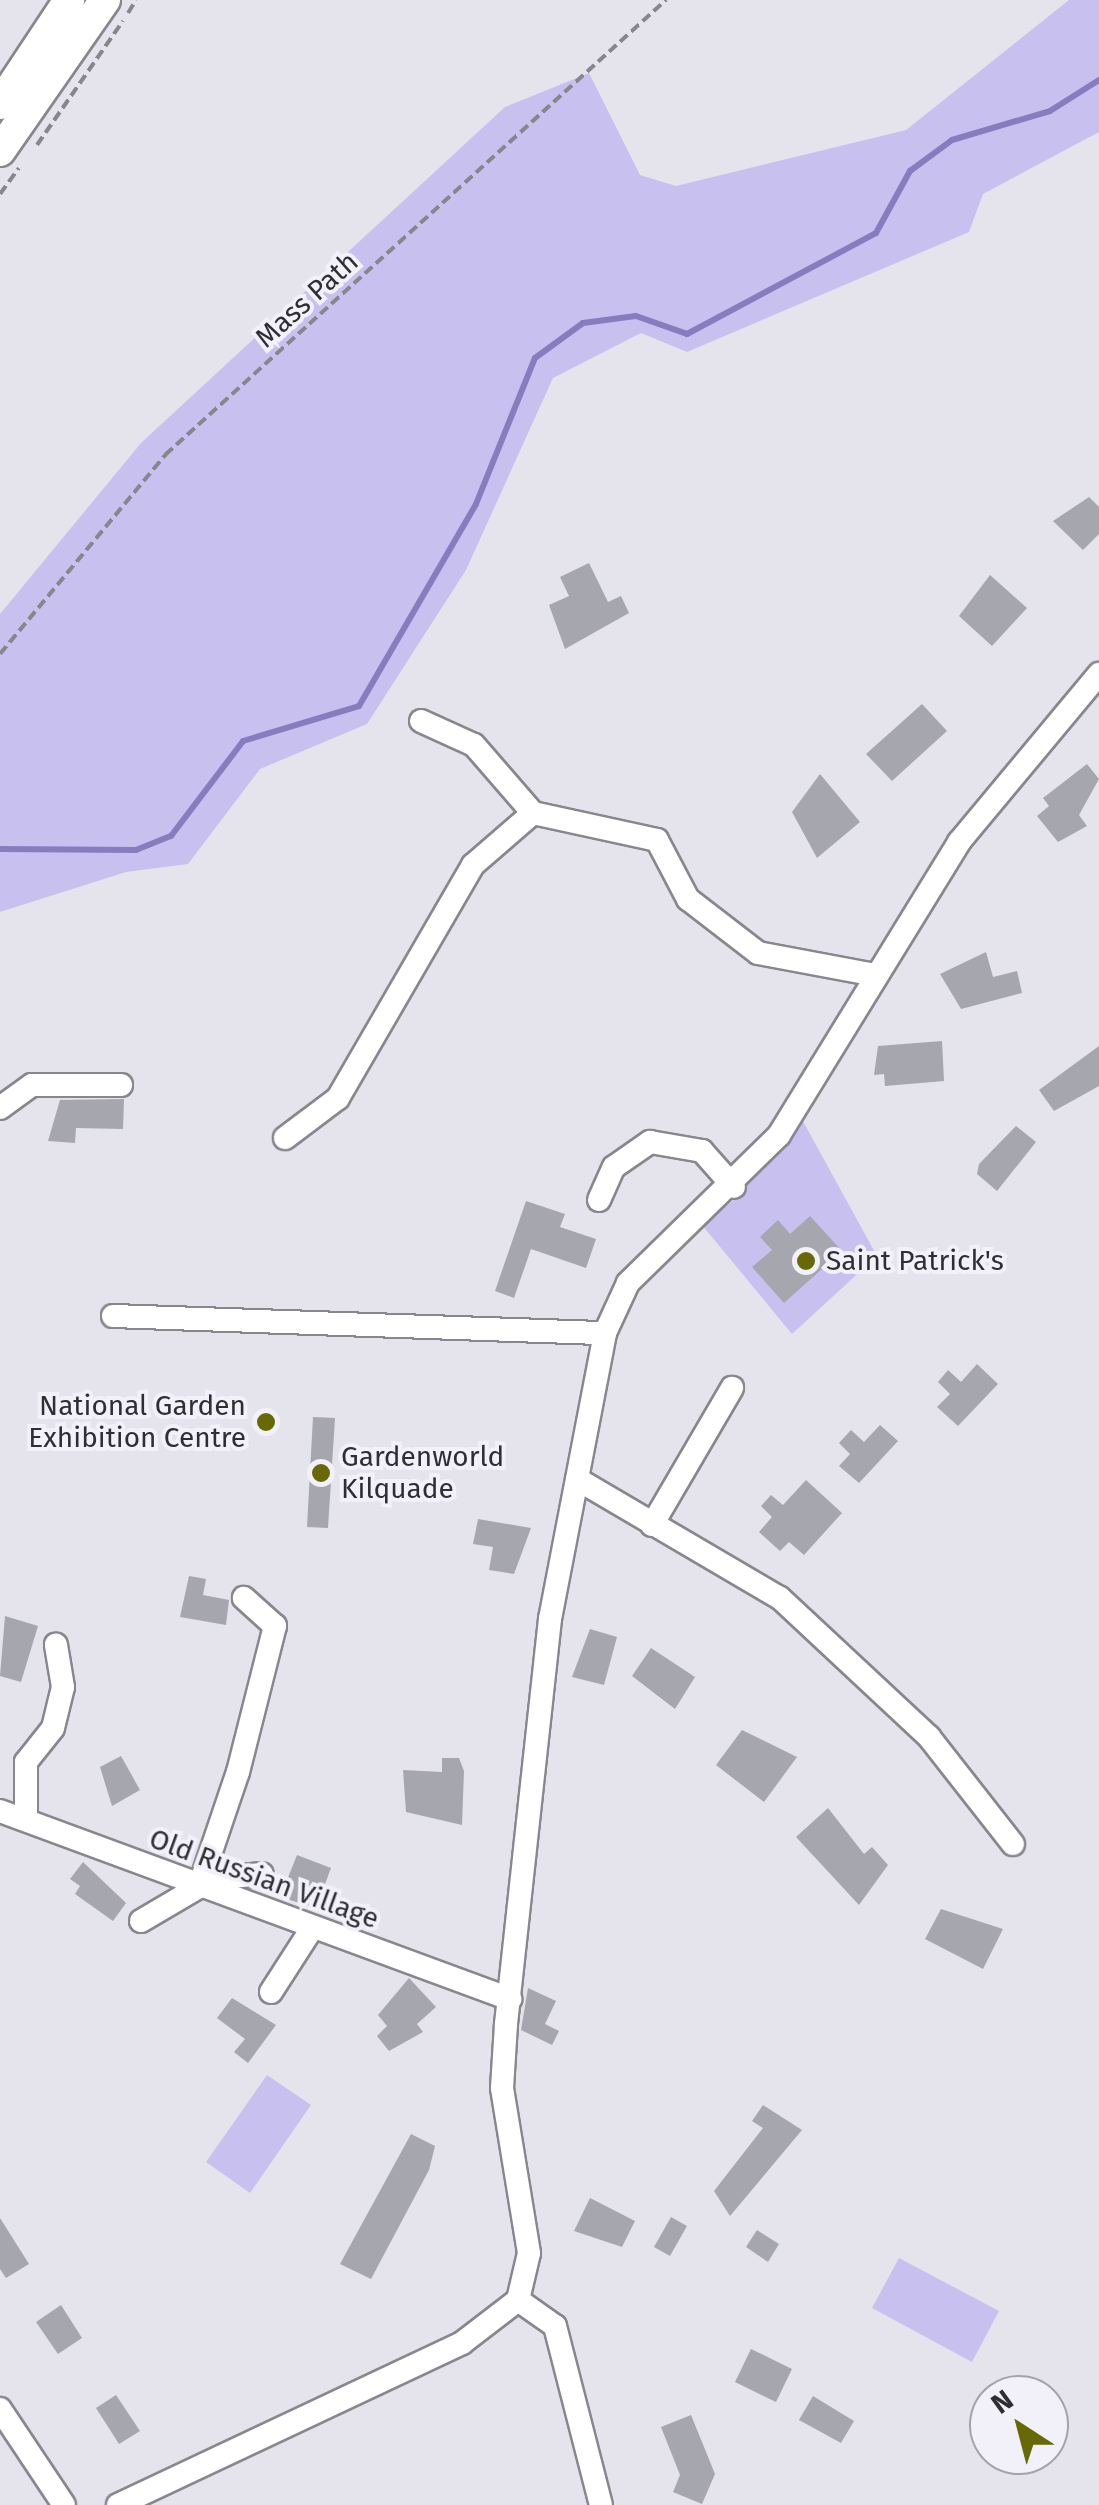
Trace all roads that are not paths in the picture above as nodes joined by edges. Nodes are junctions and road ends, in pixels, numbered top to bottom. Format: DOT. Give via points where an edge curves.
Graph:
graph roads {
  1 [pos="68,0"];
  2 [pos="105,0"];
  3 [pos="0,104"];
  4 [pos="12,157"];
  5 [pos="1099,674"];
  6 [pos="421,721"];
  7 [pos="533,813"];
  8 [pos="870,974"];
  9 [pos="121,1085"];
  10 [pos="0,1108"];
  11 [pos="286,1138"];
  12 [pos="734,1187"];
  13 [pos="599,1200"];
  14 [pos="114,1316"];
  15 [pos="605,1333"];
  16 [pos="732,1388"];
  17 [pos="577,1480"];
  18 [pos="652,1525"];
  19 [pos="244,1598"];
  20 [pos="56,1645"];
  21 [pos="0,1811"];
  22 [pos="26,1820"];
  23 [pos="1013,1844"];
  24 [pos="262,1874"];
  25 [pos="200,1884"];
  26 [pos="141,1921"];
  27 [pos="310,1930"];
  28 [pos="271,1992"];
  29 [pos="510,1998"];
  30 [pos="518,2300"];
  31 [pos="0,2409"];
  32 [pos="64,2505"];
  33 [pos="118,2505"];
  34 [pos="601,2505"];
  1 -- 3 [label="main road"];
  2 -- 4 [label="main road"];
  5 -- 8 [label="street" via="989,803"];
  6 -- 7 [label="street" via="474,745"];
  7 -- 8 [label="street" via="658,840 688,900 758,953"];
  7 -- 11 [label="street" via="473,865 338,1098"];
  8 -- 12 [label="street" via="779,1135"];
  9 -- 10 [label="street" via="32,1085"];
  12 -- 13 [label="street" via="702,1151 650,1142 614,1167"];
  12 -- 15 [label="street" via="686,1220 628,1282"];
  14 -- 15 [label="street"];
  15 -- 17 [label="street"];
  16 -- 18 [label="street"];
  17 -- 18 [label="street"];
  17 -- 29 [label="street" via="550,1619"];
  18 -- 23 [label="street" via="812,1625 967,1778"];
  19 -- 25 [label="street" via="272,1619 274,1640"];
  20 -- 22 [label="street" via="63,1687 53,1728 26,1762"];
  21 -- 22 [label="street, Old Russian Village"];
  22 -- 25 [label="street, Old Russian Village"];
  24 -- 25 [label="street"];
  25 -- 26 [label="street"];
  25 -- 27 [label="street, Old Russian Village"];
  27 -- 28 [label="street"];
  27 -- 29 [label="street, Old Russian Village"];
  29 -- 30 [label="street" via="502,2088 529,2253"];
  30 -- 33 [label="street" via="462,2343"];
  30 -- 34 [label="street" via="555,2326"];
  31 -- 32 [label="street"];
}
